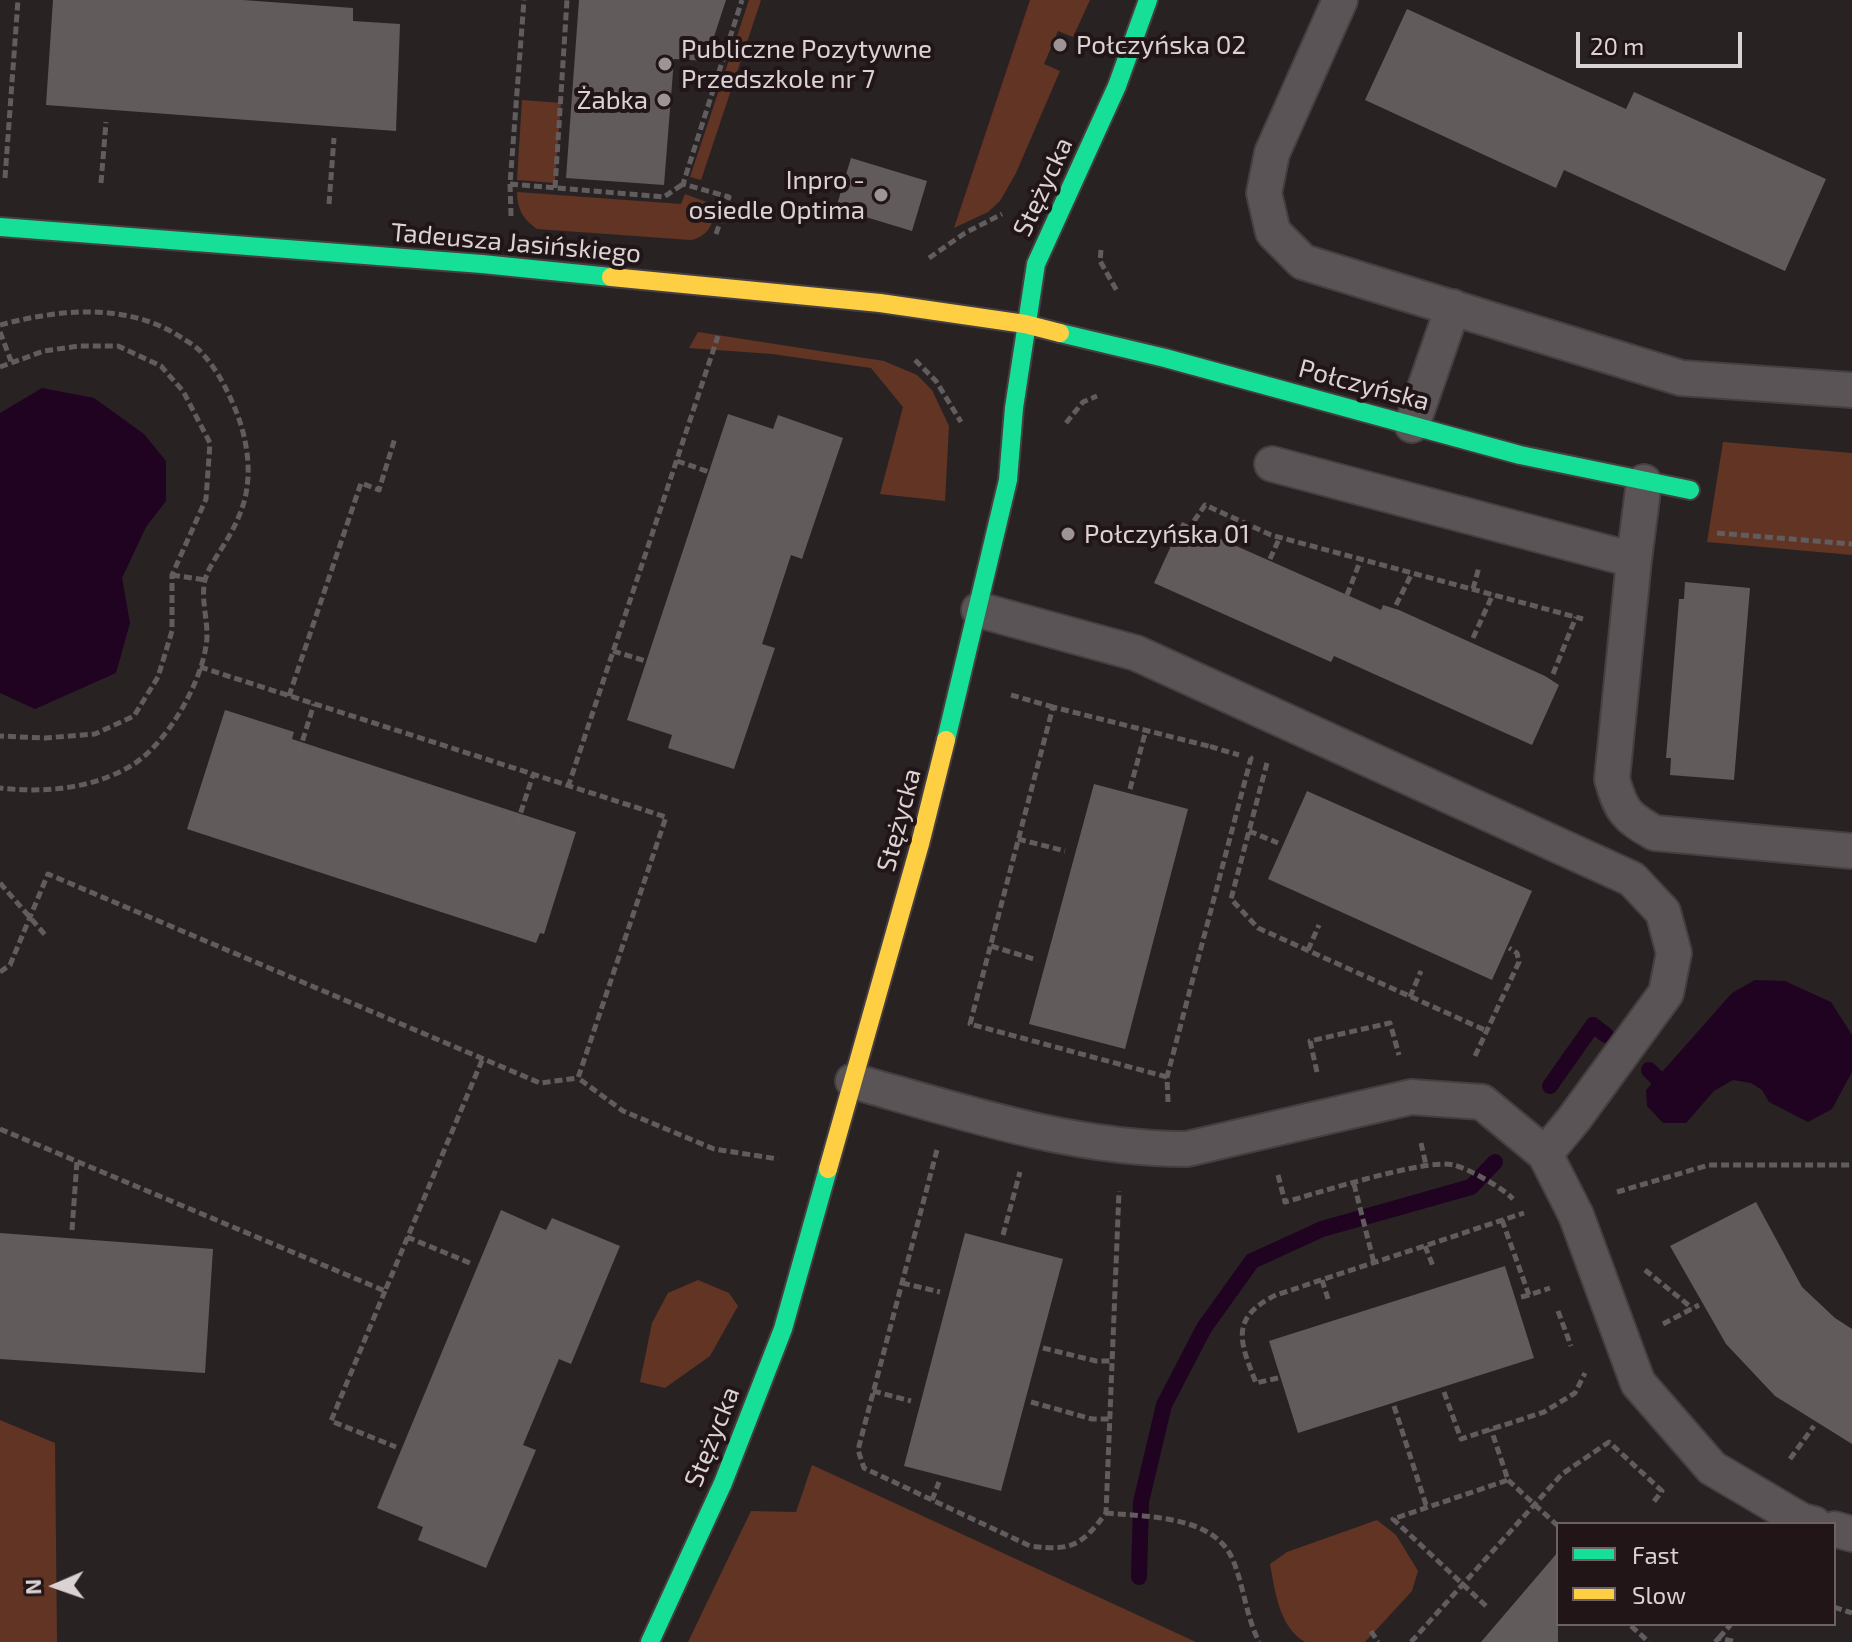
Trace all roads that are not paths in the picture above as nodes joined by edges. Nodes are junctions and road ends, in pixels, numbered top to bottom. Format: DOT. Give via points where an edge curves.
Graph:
graph roads {
  1 [pos="1148,0"];
  2 [pos="1340,0"];
  3 [pos="0,227"];
  4 [pos="1453,307"];
  5 [pos="1025,324"];
  6 [pos="1852,390"];
  7 [pos="1412,425"];
  8 [pos="1272,464"];
  9 [pos="1644,482"];
  10 [pos="1690,490"];
  11 [pos="1634,560"];
  12 [pos="979,610"];
  13 [pos="1852,851"];
  14 [pos="853,1081"];
  15 [pos="1545,1154"];
  16 [pos="1806,1522"];
  17 [pos="650,1642"];
  1 -- 5 [label="street, Stężycka" via="1117,86 1036,264"];
  2 -- 4 [label="lane" via="1272,153 1264,193 1273,232 1303,262"];
  3 -- 5 [label="street, Tadeusza Jasińskiego" via="482,264 880,303"];
  4 -- 6 [label="lane" via="1681,378"];
  4 -- 7 [label="lane"];
  5 -- 7 [label="street, Połczyńska"];
  5 -- 12 [label="street, Stężycka" via="1008,480"];
  7 -- 9 [label="street, Połczyńska"];
  8 -- 11 [label="lane"];
  9 -- 10 [label="street, Połczyńska"];
  9 -- 11 [label="lane"];
  11 -- 13 [label="lane" via="1612,779 1619,805 1655,833"];
  12 -- 14 [label="street, Stężycka"];
  12 -- 15 [label="lane" via="1136,653 1632,879 1663,912 1674,953 1666,993"];
  14 -- 15 [label="lane" via="1100,1144 1154,1149 1187,1149 1411,1097 1482,1102"];
  14 -- 17 [label="street, Stężycka" via="783,1329 723,1483"];
  15 -- 16 [label="lane" via="1576,1215 1638,1383 1712,1468"];
}
